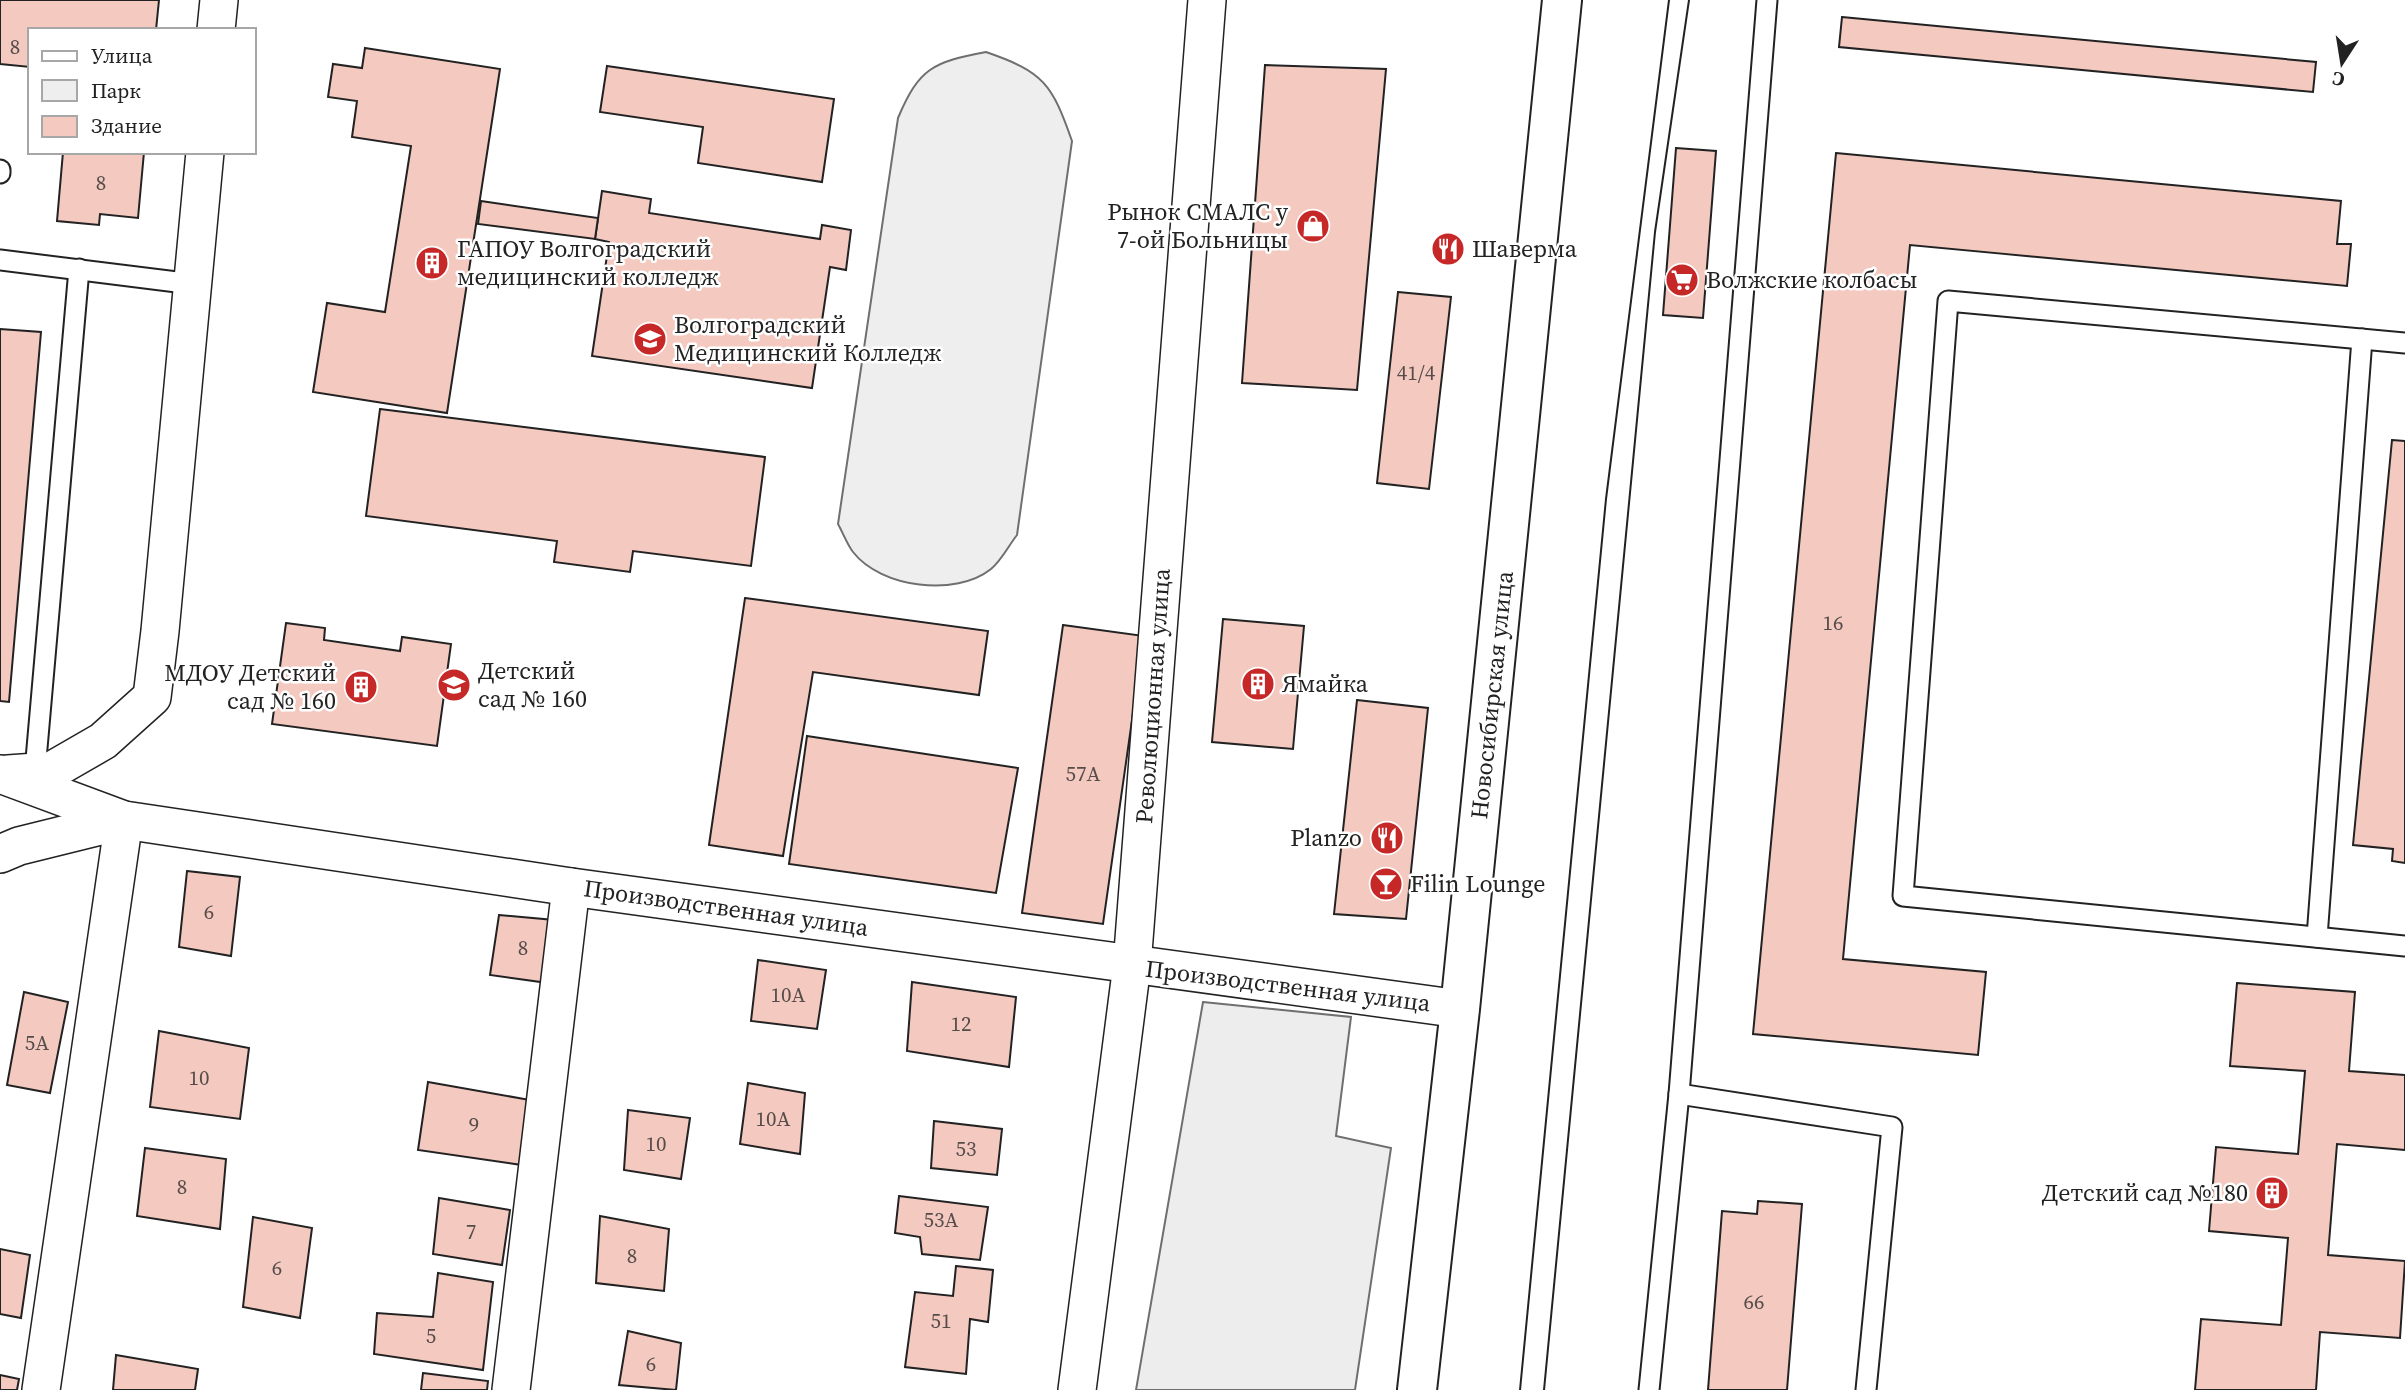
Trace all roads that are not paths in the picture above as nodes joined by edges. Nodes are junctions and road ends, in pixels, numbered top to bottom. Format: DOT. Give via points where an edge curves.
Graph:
graph roads {
  1 [pos="219,0"];
  2 [pos="1208,0"];
  3 [pos="1562,0"];
  4 [pos="1767,0"];
  5 [pos="216,28"];
  6 [pos="205,154"];
  7 [pos="0,260"];
  8 [pos="79,269"];
  9 [pos="192,284"];
  10 [pos="2362,339"];
  11 [pos="2405,343"];
  12 [pos="17,773"];
  13 [pos="124,820"];
  14 [pos="0,854"];
  15 [pos="571,887"];
  16 [pos="2317,937"];
  17 [pos="2405,946"];
  18 [pos="1132,965"];
  19 [pos="1460,1009"];
  20 [pos="1679,1094"];
  21 [pos="41,1390"];
  22 [pos="511,1390"];
  23 [pos="1077,1390"];
  24 [pos="1417,1390"];
  25 [pos="1649,1390"];
  26 [pos="1866,1390"];
  1 -- 5 [label="street"];
  2 -- 18 [label="street, Революционная улица"];
  3 -- 19 [label="street, Новосибирская улица"];
  4 -- 20 [label="lane"];
  6 -- 9 [label="street"];
  7 -- 8 [label="lane"];
  8 -- 9 [label="lane"];
  8 -- 12 [label="lane"];
  9 -- 12 [label="street" via="152,697 103,741 51,771"];
  10 -- 11 [label="lane"];
  10 -- 16 [label="lane"];
  10 -- 16 [label="lane" via="1948,301 1903,895"];
  12 -- 13 [label="street, Производственная улица"];
  13 -- 14 [label="street"];
  13 -- 15 [label="street, Производственная улица"];
  13 -- 21 [label="street"];
  15 -- 18 [label="street, Производственная улица"];
  15 -- 22 [label="street"];
  16 -- 17 [label="lane"];
  18 -- 19 [label="street, Производственная улица"];
  18 -- 23 [label="street, Революционная улица"];
  19 -- 24 [label="street, Новосибирская улица"];
  20 -- 25 [label="lane"];
  20 -- 26 [label="lane" via="1892,1127"];
}
